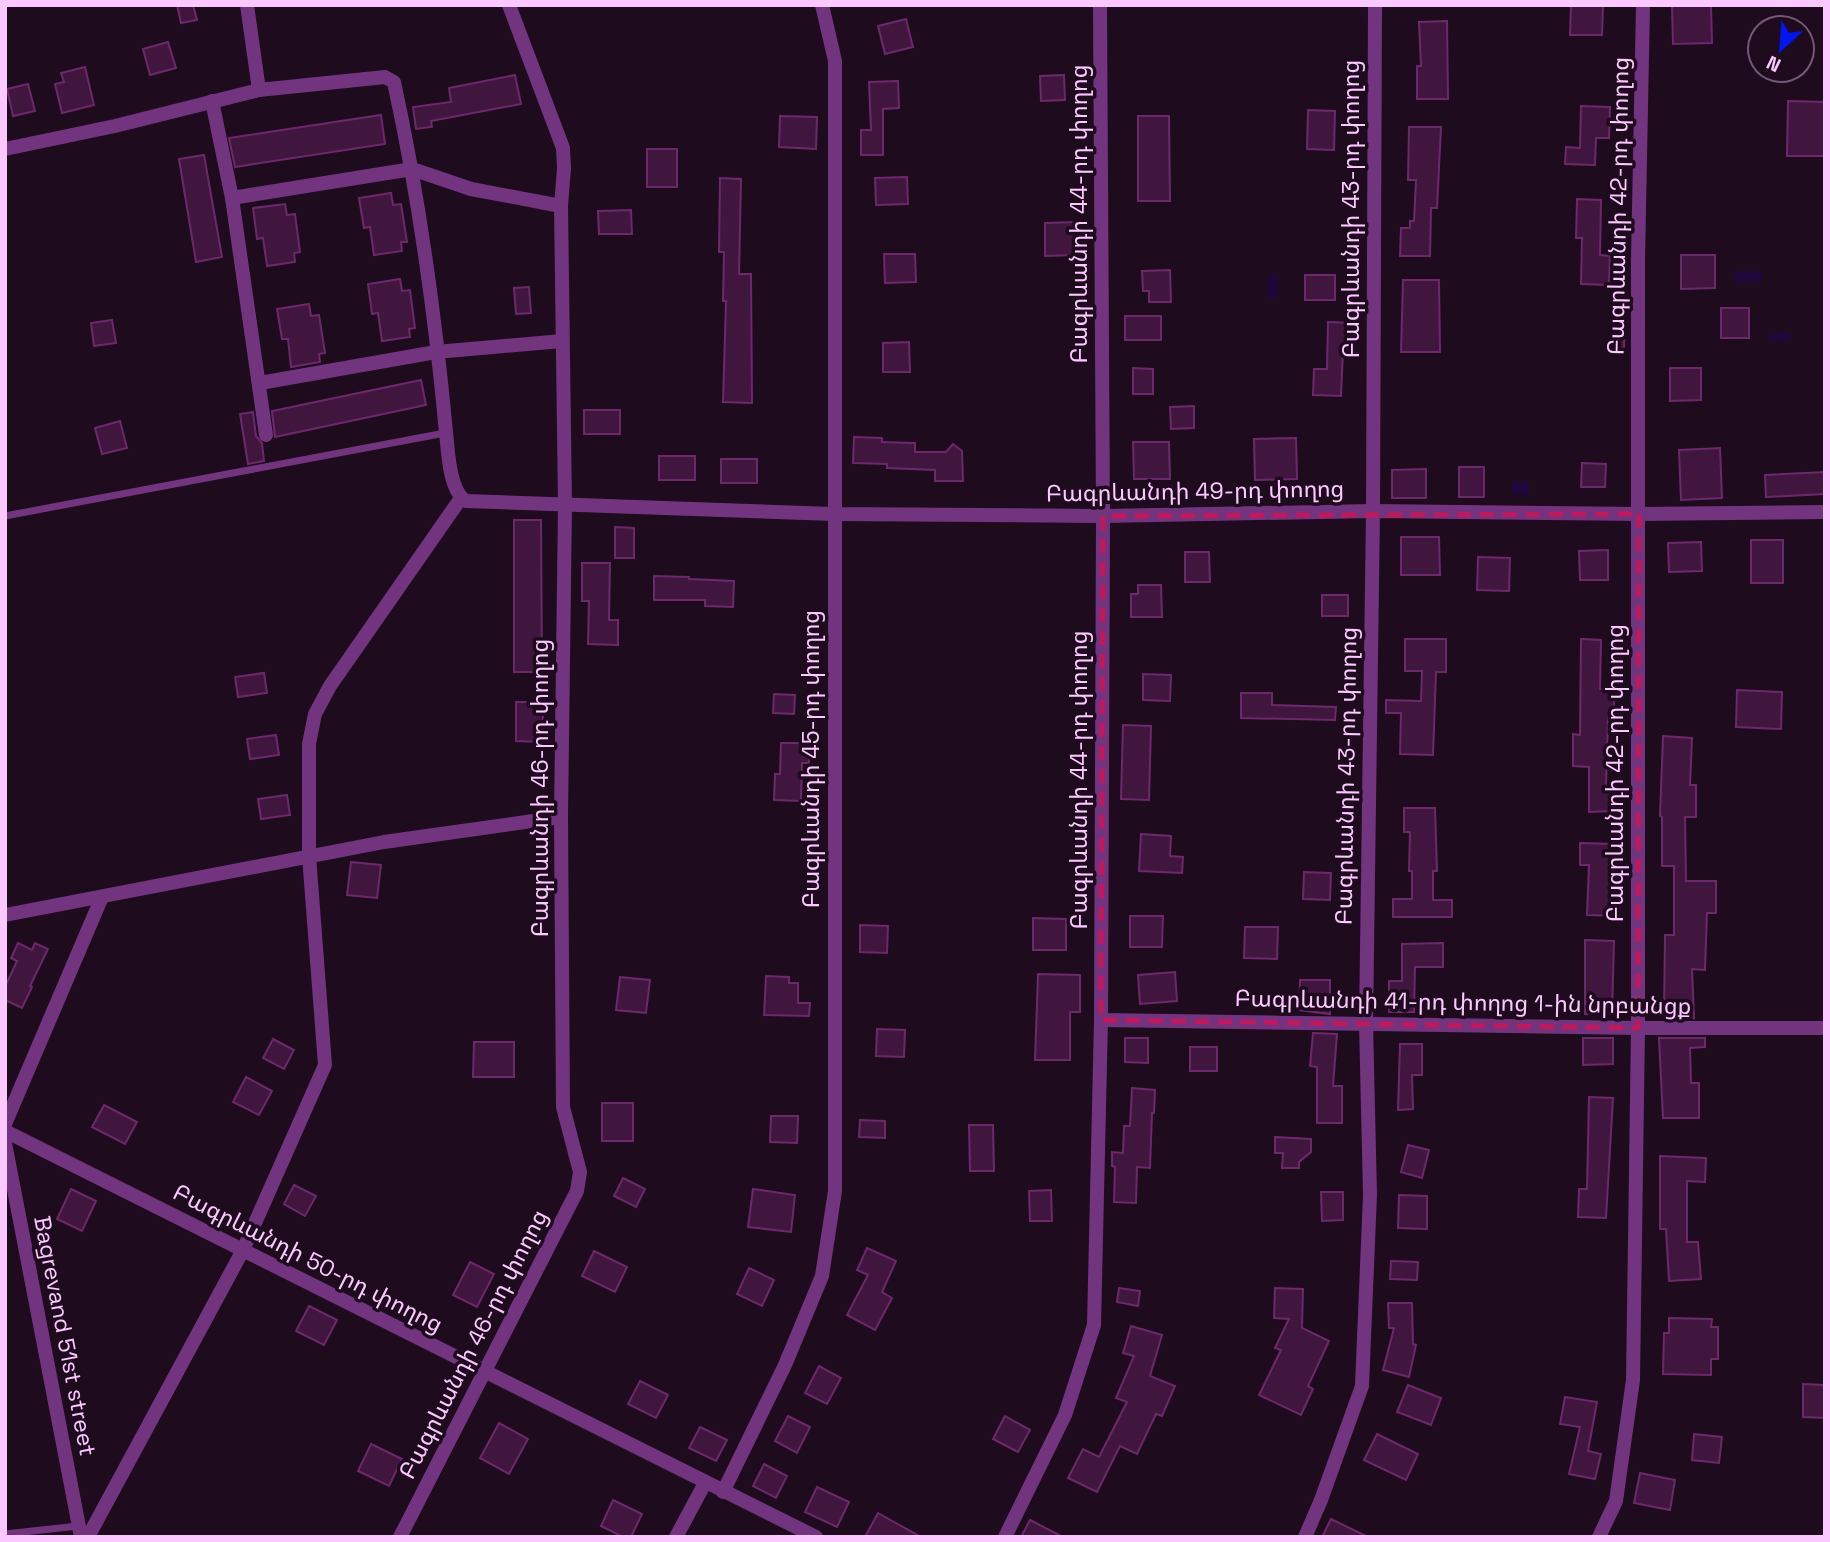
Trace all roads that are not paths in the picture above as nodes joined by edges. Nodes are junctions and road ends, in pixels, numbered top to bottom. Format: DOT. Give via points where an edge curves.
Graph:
graph roads {
  1 [pos="247,5"];
  2 [pos="509,5"];
  3 [pos="822,5"];
  4 [pos="1100,5"];
  5 [pos="1375,5"];
  6 [pos="1643,5"];
  7 [pos="259,90"];
  8 [pos="212,101"];
  9 [pos="5,149"];
  10 [pos="412,169"];
  11 [pos="232,198"];
  12 [pos="561,206"];
  13 [pos="562,341"];
  14 [pos="436,352"];
  15 [pos="260,383"];
  16 [pos="446,433"];
  17 [pos="266,435"];
  18 [pos="461,498"];
  19 [pos="565,505"];
  20 [pos="1373,511"];
  21 [pos="1825,512"];
  22 [pos="833,514"];
  23 [pos="1639,514"];
  24 [pos="5,516"];
  25 [pos="1103,516"];
  26 [pos="561,817"];
  27 [pos="309,856"];
  28 [pos="102,897"];
  29 [pos="5,915"];
  30 [pos="1101,1020"];
  31 [pos="1366,1023"];
  32 [pos="1638,1028"];
  33 [pos="1825,1028"];
  34 [pos="5,1124"];
  35 [pos="5,1131"];
  36 [pos="5,1143"];
  37 [pos="243,1250"];
  38 [pos="485,1372"];
  39 [pos="705,1483"];
  40 [pos="723,1492"];
  41 [pos="83,1533"];
  42 [pos="5,1534"];
  43 [pos="400,1537"];
  44 [pos="676,1537"];
  45 [pos="816,1537"];
  46 [pos="1005,1537"];
  47 [pos="1305,1537"];
  48 [pos="1599,1537"];
  1 -- 7 [label="street"];
  2 -- 12 [label="street, Բագրևանդի 46-րդ փողոց" via="563,148"];
  3 -- 22 [label="street, Բագրևանդի 45-րդ փողոց" via="835,61"];
  4 -- 25 [label="street, Բագրևանդի 44-րդ փողոց"];
  5 -- 20 [label="street, Բագրևանդի 43-րդ փողոց"];
  6 -- 23 [label="street, Բագրևանդի 42-րդ փողոց"];
  7 -- 8 [label="street"];
  7 -- 10 [label="street" via="385,77 394,82"];
  8 -- 9 [label="street"];
  8 -- 11 [label="street"];
  10 -- 11 [label="street"];
  10 -- 12 [label="street" via="471,190"];
  10 -- 14 [label="street"];
  11 -- 15 [label="street"];
  12 -- 13 [label="street, Բագրևանդի 46-րդ փողոց"];
  13 -- 14 [label="street"];
  13 -- 19 [label="street, Բագրևանդի 46-րդ փողոց"];
  14 -- 15 [label="street"];
  14 -- 16 [label="street"];
  15 -- 17 [label="street"];
  16 -- 18 [label="street"];
  16 -- 24 [label="lane"];
  18 -- 19 [label="street, Բագրևանդի 49-րդ փողոց"];
  18 -- 27 [label="street" via="315,714 309,744"];
  19 -- 22 [label="street, Բագրևանդի 49-րդ փողոց"];
  19 -- 26 [label="street, Բագրևանդի 46-րդ փողոց"];
  20 -- 23 [label="street, Բագրևանդի 49-րդ փողոց"];
  20 -- 25 [label="street, Բագրևանդի 49-րդ փողոց"];
  20 -- 31 [label="street, Բագրևանդի 43-րդ փողոց"];
  21 -- 23 [label="street, Բագրևանդի 49-րդ փողոց"];
  22 -- 25 [label="street, Բագրևանդի 49-րդ փողոց"];
  22 -- 40 [label="street, Բագրևանդի 45-րդ փողոց" via="835,1191 822,1276"];
  23 -- 32 [label="street, Բագրևանդի 42-րդ փողոց"];
  25 -- 30 [label="street, Բագրևանդի 44-րդ փողոց"];
  26 -- 27 [label="street"];
  26 -- 38 [label="street, Բագրևանդի 46-րդ փողոց" via="563,1107 580,1172 577,1191"];
  27 -- 28 [label="street"];
  27 -- 37 [label="street" via="324,1065"];
  28 -- 29 [label="street"];
  28 -- 34 [label="street"];
  30 -- 31 [label="street, Բագրևանդի 41-րդ փողոց 1-ին նրբանցք"];
  30 -- 46 [label="street, Բագրևանդի 44-րդ փողոց" via="1094,1325 1065,1415"];
  31 -- 32 [label="street, Բագրևանդի 41-րդ փողոց 1-ին նրբանցք"];
  31 -- 47 [label="street, Բագրևանդի 43-րդ փողոց" via="1370,1195 1362,1386"];
  32 -- 33 [label="street, Բագրևանդի 41-րդ փողոց 1-ին նրբանցք"];
  32 -- 48 [label="street, Բագրևանդի 42-րդ փողոց" via="1633,1380 1616,1501"];
  35 -- 37 [label="street, Բագրևանդի 50-րդ փողոց"];
  36 -- 41 [label="street, Bagrevand 51st street"];
  37 -- 38 [label="street, Բագրևանդի 50-րդ փողոց"];
  37 -- 41 [label="street"];
  38 -- 39 [label="street, Բագրևանդի 50-րդ փողոց"];
  38 -- 43 [label="street, Բագրևանդի 46-րդ փողոց"];
  39 -- 40 [label="street, Բագրևանդի 50-րդ փողոց"];
  39 -- 44 [label="street"];
  40 -- 45 [label="street, Բագրևանդի 50-րդ փողոց"];
  41 -- 42 [label="lane"];
}
